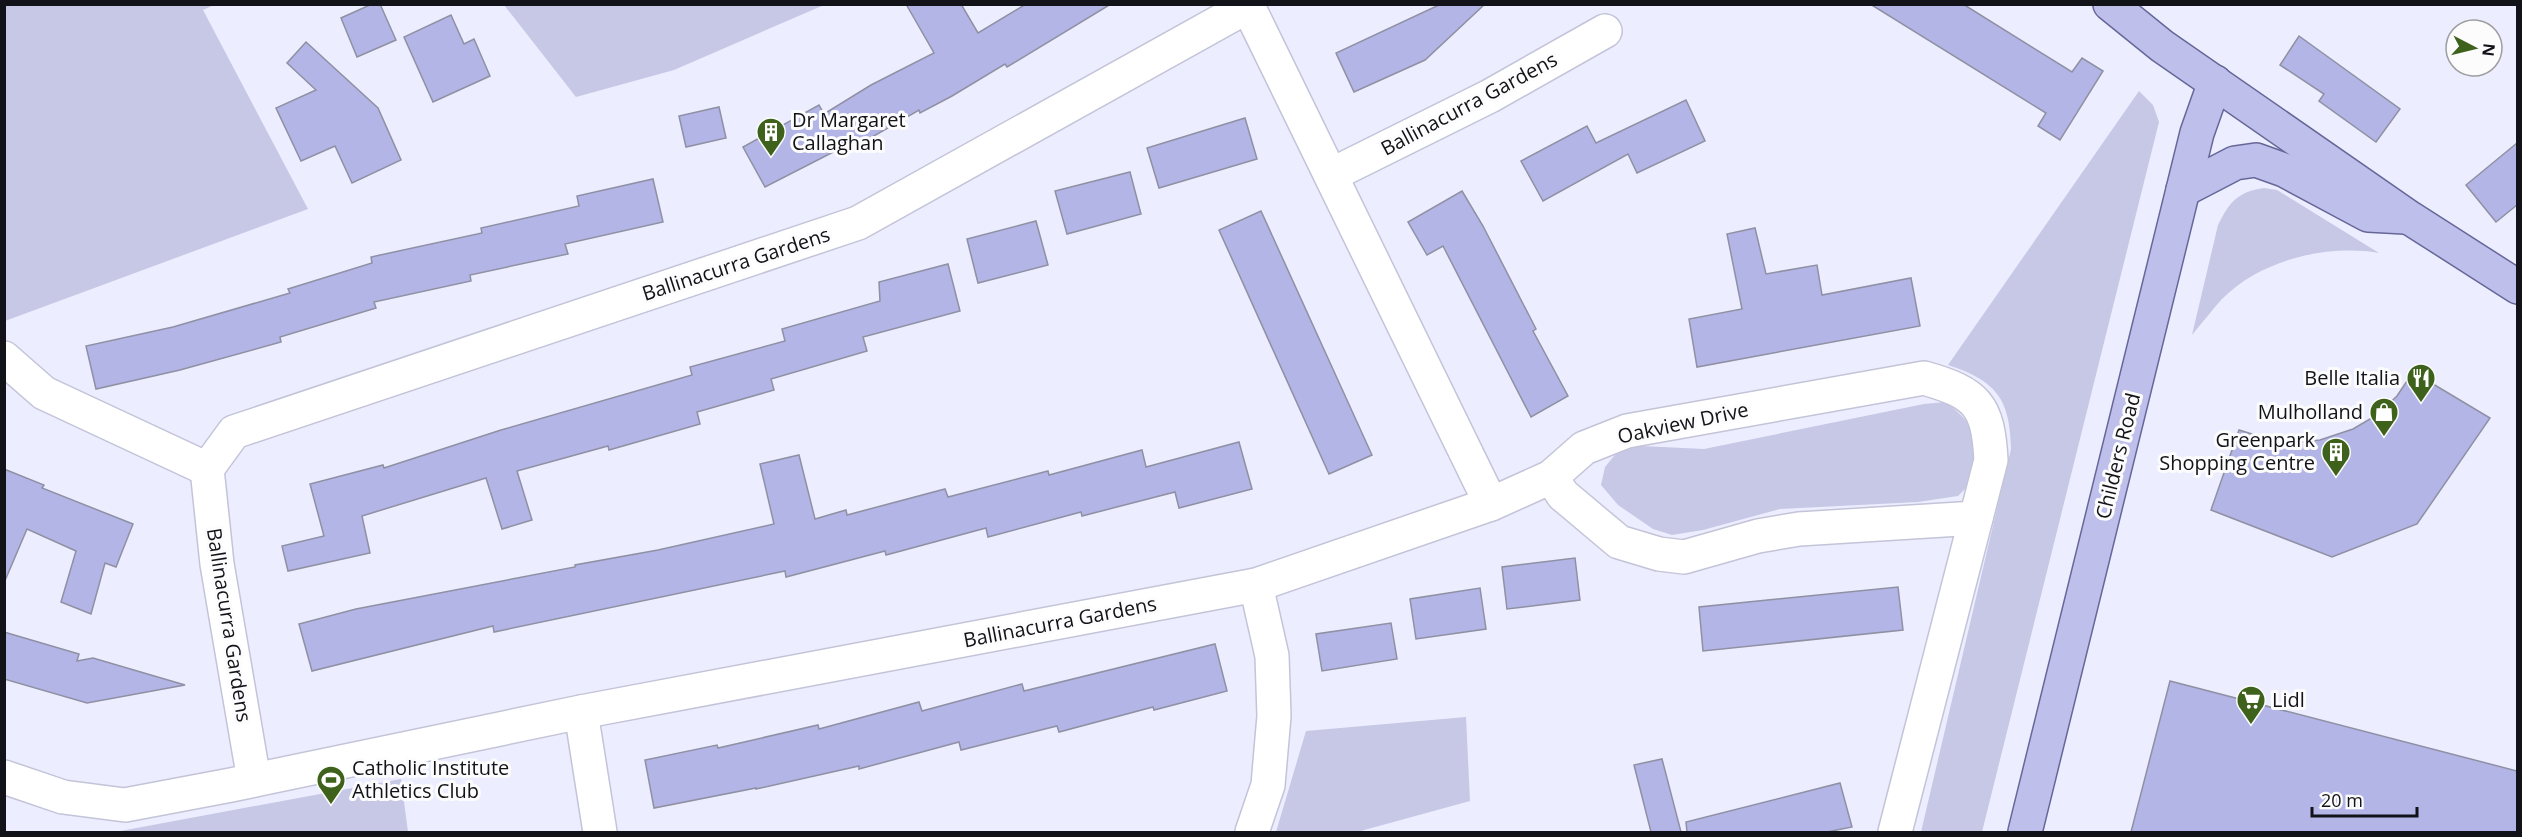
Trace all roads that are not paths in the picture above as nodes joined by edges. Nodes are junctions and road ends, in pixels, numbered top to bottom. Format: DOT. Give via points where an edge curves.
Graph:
graph roads {
  1 [pos="2110,4"];
  2 [pos="1247,5"];
  3 [pos="1605,32"];
  4 [pos="2215,82"];
  5 [pos="1331,175"];
  6 [pos="2183,190"];
  7 [pos="2410,218"];
  8 [pos="2517,287"];
  9 [pos="4,358"];
  10 [pos="207,469"];
  11 [pos="1551,477"];
  12 [pos="1491,504"];
  13 [pos="1976,518"];
  14 [pos="1256,585"];
  15 [pos="581,712"];
  16 [pos="4,777"];
  17 [pos="254,780"];
  18 [pos="600,832"];
  19 [pos="1252,832"];
  20 [pos="1895,832"];
  21 [pos="2025,832"];
  1 -- 4 [label="main road"];
  2 -- 5 [label="street, Ballinacurra Gardens"];
  2 -- 10 [label="street, Ballinacurra Gardens" via="858,223 234,432"];
  3 -- 5 [label="street, Ballinacurra Gardens" via="1490,96"];
  4 -- 6 [label="main road, Childers Road"];
  4 -- 7 [label="main road"];
  5 -- 12 [label="street, Ballinacurra Gardens"];
  6 -- 7 [label="main road" via="2235,164 2256,160 2284,170 2368,215"];
  6 -- 21 [label="main road, Childers Road"];
  7 -- 8 [label="main road"];
  9 -- 10 [label="street" via="44,393"];
  10 -- 17 [label="street, Ballinacurra Gardens" via="218,564"];
  11 -- 12 [label="street, Ballinacurra Gardens"];
  11 -- 13 [label="street" via="1563,495 1619,542 1684,557 1799,528"];
  11 -- 13 [label="street, Oakview Drive" via="1584,448 1627,431 1924,378 1954,386 1977,402 1989,428 1991,460"];
  12 -- 14 [label="street, Ballinacurra Gardens"];
  13 -- 20 [label="street, Oakview Drive"];
  14 -- 15 [label="street, Ballinacurra Gardens"];
  14 -- 19 [label="street" via="1272,656 1274,716 1268,785"];
  15 -- 17 [label="street, Ballinacurra Gardens"];
  15 -- 18 [label="street"];
  16 -- 17 [label="street, Ballinacurra Gardens" via="63,797 125,805"];
}
